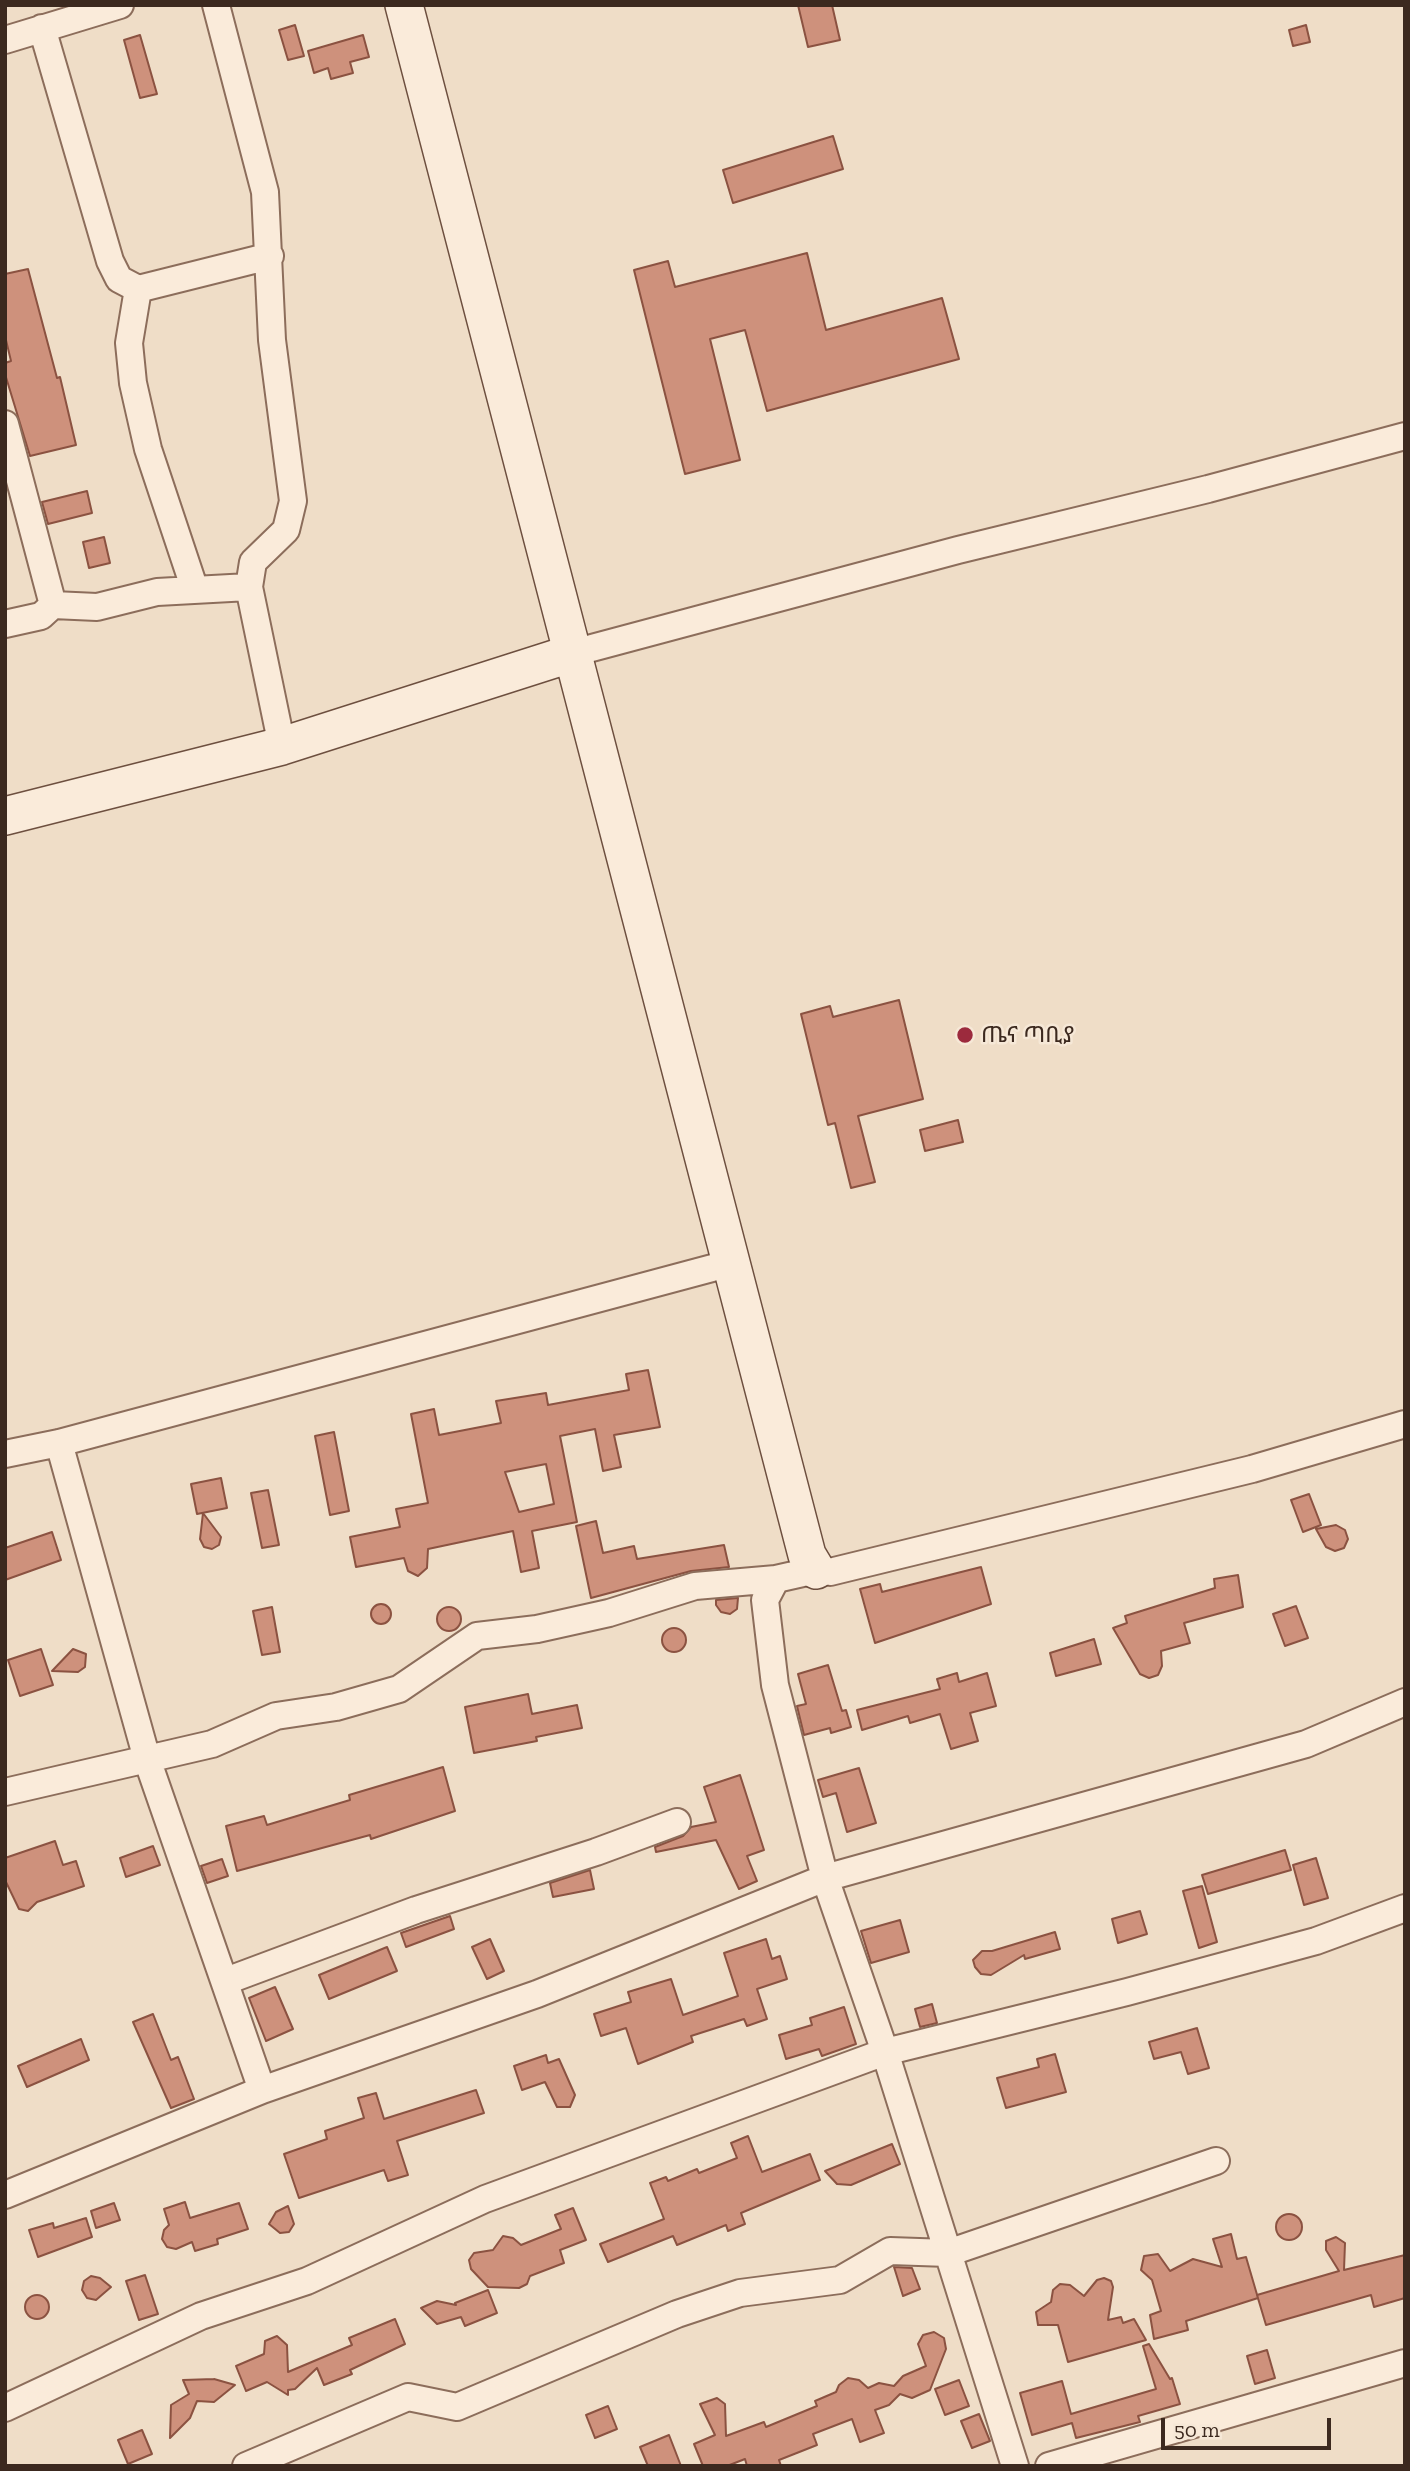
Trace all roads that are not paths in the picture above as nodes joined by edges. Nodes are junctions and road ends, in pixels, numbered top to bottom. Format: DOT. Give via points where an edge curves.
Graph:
graph roads {
  1 [pos="120,5"];
  2 [pos="216,5"];
  3 [pos="404,5"];
  4 [pos="43,28"];
  5 [pos="5,40"];
  6 [pos="270,256"];
  7 [pos="138,289"];
  8 [pos="5,424"];
  9 [pos="1405,436"];
  10 [pos="248,587"];
  11 [pos="195,590"];
  12 [pos="53,605"];
  13 [pos="5,624"];
  14 [pos="573,653"];
  15 [pos="282,746"];
  16 [pos="5,816"];
  17 [pos="731,1263"];
  18 [pos="1405,1424"];
  19 [pos="59,1443"];
  20 [pos="5,1454"];
  21 [pos="816,1570"];
  22 [pos="776,1579"];
  23 [pos="1405,1702"];
  24 [pos="147,1759"];
  25 [pos="5,1792"];
  26 [pos="677,1822"];
  27 [pos="825,1878"];
  28 [pos="1405,1909"];
  29 [pos="226,1981"];
  30 [pos="885,2052"];
  31 [pos="262,2090"];
  32 [pos="1216,2161"];
  33 [pos="5,2195"];
  34 [pos="948,2253"];
  35 [pos="1405,2363"];
  36 [pos="5,2408"];
  37 [pos="246,2466"];
  38 [pos="1015,2466"];
  39 [pos="1049,2466"];
  1 -- 4 [label="street"];
  2 -- 6 [label="street" via="265,192"];
  3 -- 14 [label="street"];
  4 -- 5 [label="street"];
  4 -- 7 [label="street" via="110,261 119,279"];
  6 -- 7 [label="street"];
  6 -- 10 [label="street" via="272,340 293,501 286,530 253,562"];
  7 -- 11 [label="street" via="129,344 133,383 148,449"];
  8 -- 12 [label="street"];
  9 -- 14 [label="street"];
  10 -- 11 [label="street"];
  10 -- 15 [label="street"];
  11 -- 12 [label="street" via="157,592 97,607"];
  12 -- 13 [label="street" via="41,616"];
  14 -- 15 [label="street"];
  14 -- 17 [label="street"];
  15 -- 16 [label="street"];
  17 -- 19 [label="street"];
  17 -- 21 [label="street" via="807,1555"];
  18 -- 21 [label="street" via="1252,1469 830,1572"];
  19 -- 20 [label="street"];
  19 -- 24 [label="street"];
  21 -- 22 [label="street"];
  22 -- 24 [label="street" via="695,1586 609,1613 477,1636 399,1689 336,1707 276,1716 212,1744"];
  22 -- 27 [label="street" via="765,1600 775,1685"];
  23 -- 27 [label="street" via="1306,1744"];
  24 -- 25 [label="street"];
  24 -- 29 [label="street"];
  26 -- 29 [label="street" via="415,1910"];
  27 -- 30 [label="street"];
  27 -- 31 [label="street" via="537,1994"];
  28 -- 30 [label="street" via="1316,1941"];
  29 -- 31 [label="street"];
  30 -- 34 [label="street"];
  30 -- 36 [label="street" via="485,2199 307,2281 201,2316"];
  31 -- 33 [label="street"];
  32 -- 34 [label="street"];
  34 -- 37 [label="street" via="890,2251 840,2280 740,2293 677,2314 457,2407 408,2397"];
  34 -- 38 [label="street"];
  35 -- 39 [label="street"];
}
